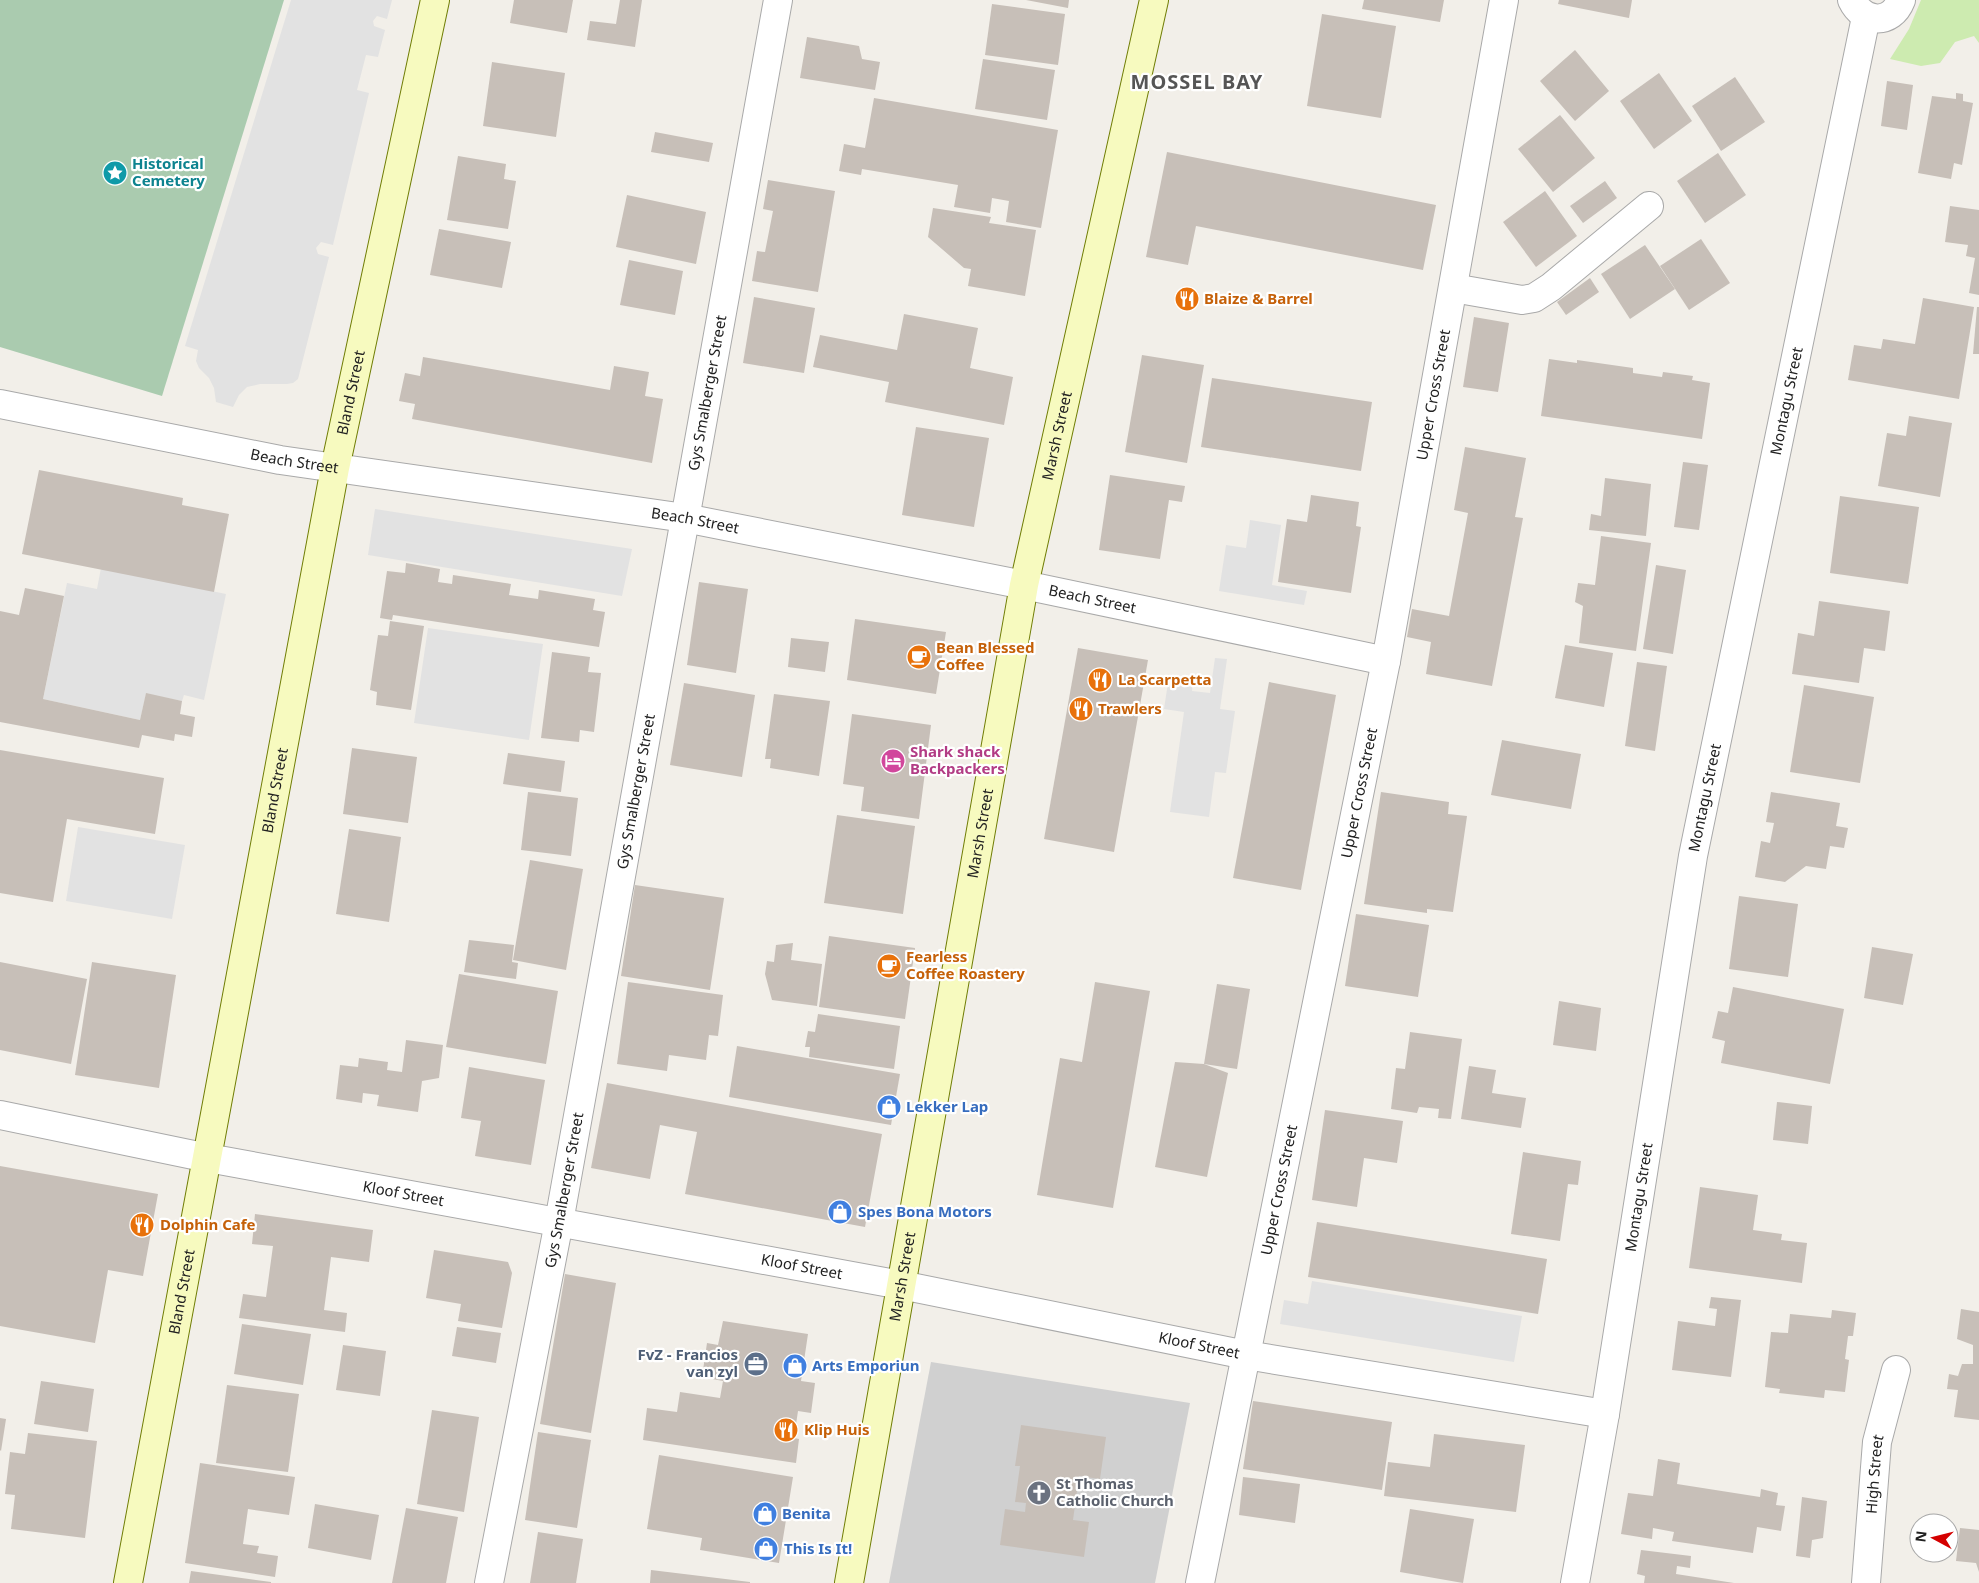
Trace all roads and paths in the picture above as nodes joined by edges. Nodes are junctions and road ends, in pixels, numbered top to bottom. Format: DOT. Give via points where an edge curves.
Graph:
graph roads {
  1 [pos="435,0"];
  2 [pos="778,0"];
  3 [pos="1154,0"];
  4 [pos="1504,0"];
  5 [pos="1901,0"];
  6 [pos="1859,8"];
  7 [pos="1649,206"];
  8 [pos="1453,288"];
  9 [pos="0,404"];
  10 [pos="335,468"];
  11 [pos="685,518"];
  12 [pos="1024,585"];
  13 [pos="1386,662"];
  14 [pos="0,1115"];
  15 [pos="208,1158"];
  16 [pos="559,1222"];
  17 [pos="901,1284"];
  18 [pos="1246,1355"];
  19 [pos="1896,1370"];
  20 [pos="1605,1414"];
  21 [pos="128,1583"];
  22 [pos="489,1583"];
  23 [pos="849,1583"];
  24 [pos="1200,1583"];
  25 [pos="1575,1583"];
  26 [pos="1866,1583"];
  1 -- 10 [label="street, Bland Street"];
  2 -- 11 [label="street, Gys Smalberger Street"];
  3 -- 12 [label="street, Marsh Street"];
  4 -- 8 [label="street, Upper Cross Street"];
  5 -- 6 [label="street, Montagu Street" via="1888,16 1874,19"];
  6 -- 20 [label="street, Montagu Street" via="1693,856"];
  7 -- 8 [label="street" via="1534,298 1522,300"];
  8 -- 13 [label="street, Upper Cross Street"];
  9 -- 10 [label="street, Beach Street"];
  10 -- 11 [label="street, Beach Street"];
  10 -- 15 [label="street, Bland Street"];
  11 -- 12 [label="street, Beach Street"];
  11 -- 16 [label="street, Gys Smalberger Street"];
  12 -- 13 [label="street, Beach Street"];
  12 -- 17 [label="street, Marsh Street"];
  13 -- 18 [label="street, Upper Cross Street"];
  14 -- 15 [label="street, Kloof Street"];
  15 -- 16 [label="street, Kloof Street"];
  15 -- 21 [label="street, Bland Street"];
  16 -- 17 [label="street, Kloof Street"];
  16 -- 22 [label="street, Gys Smalberger Street"];
  17 -- 18 [label="street, Kloof Street"];
  17 -- 23 [label="street, Marsh Street"];
  18 -- 20 [label="street, Kloof Street"];
  18 -- 24 [label="street, Upper Cross Street"];
  19 -- 26 [label="street, High Street" via="1877,1442"];
  20 -- 25 [label="street, Montagu Street"];
}
